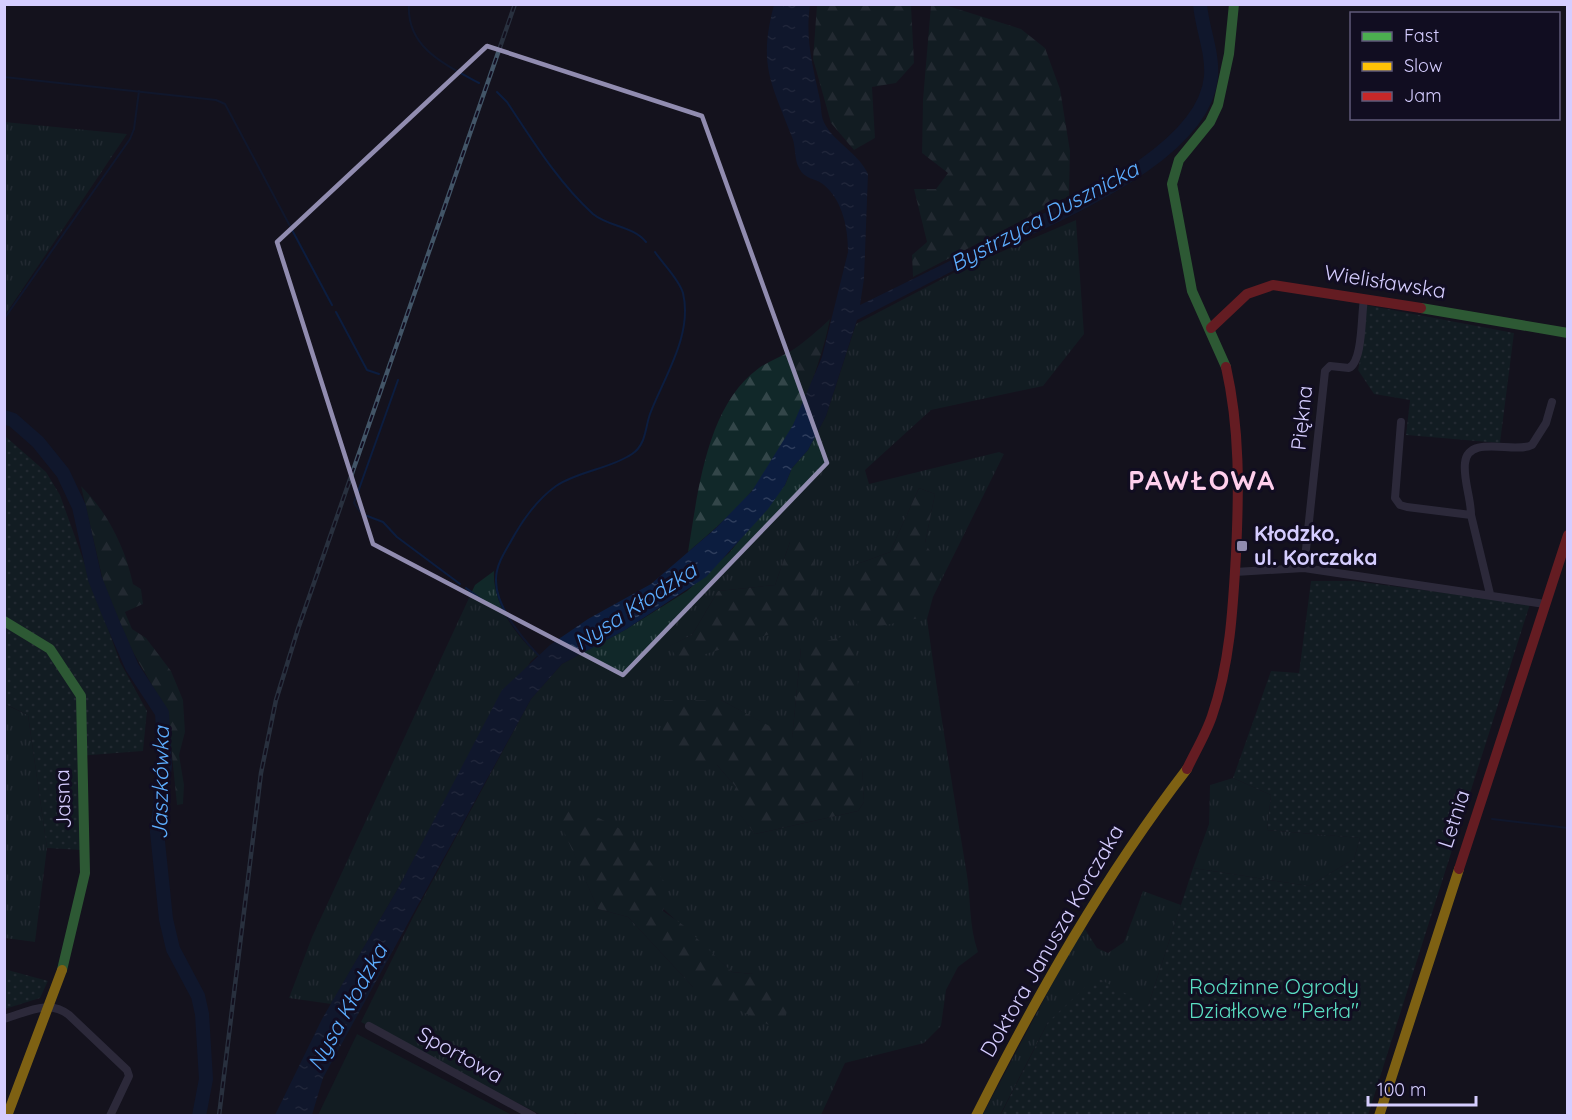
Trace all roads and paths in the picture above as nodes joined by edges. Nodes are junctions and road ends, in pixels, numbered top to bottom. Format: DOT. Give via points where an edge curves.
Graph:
graph roads {
  1 [pos="1234,4"];
  2 [pos="1364,299"];
  3 [pos="1211,328"];
  4 [pos="1568,333"];
  5 [pos="1552,402"];
  6 [pos="1401,422"];
  7 [pos="1471,515"];
  8 [pos="1568,536"];
  9 [pos="1304,568"];
  10 [pos="1235,572"];
  11 [pos="1490,594"];
  12 [pos="1545,604"];
  13 [pos="4,621"];
  14 [pos="48,1005"];
  15 [pos="4,1019"];
  16 [pos="369,1026"];
  17 [pos="7,1116"];
  18 [pos="110,1116"];
  19 [pos="533,1116"];
  20 [pos="976,1116"];
  21 [pos="1379,1116"];
  1 -- 3 [label="street, Doktora Janusza Korczaka" via="1218,105 1210,122 1179,160 1172,184 1192,291"];
  2 -- 3 [label="street, Wielisławska" via="1273,285 1246,294"];
  2 -- 4 [label="street, Wielisławska"];
  2 -- 9 [label="street, Piękna" via="1356,362 1349,368 1330,366 1325,371"];
  3 -- 10 [label="street, Doktora Janusza Korczaka" via="1231,380 1235,407 1239,480"];
  5 -- 7 [label="street" via="1546,423 1532,445 1518,449 1482,447 1467,454"];
  6 -- 7 [label="street" via="1394,489 1400,505"];
  7 -- 11 [label="street"];
  8 -- 12 [label="street, Letnia"];
  9 -- 10 [label="street"];
  9 -- 11 [label="street"];
  10 -- 20 [label="street, Doktora Janusza Korczaka" via="1227,661 1212,717 1187,769 1104,884"];
  11 -- 12 [label="street"];
  12 -- 21 [label="street, Letnia"];
  13 -- 14 [label="street, Jasna" via="50,649 82,703 85,873 66,958"];
  14 -- 15 [label="street"];
  14 -- 17 [label="street, Jasna"];
  14 -- 18 [label="street" via="69,1015 127,1070 129,1076"];
  16 -- 19 [label="street, Sportowa"];
}
